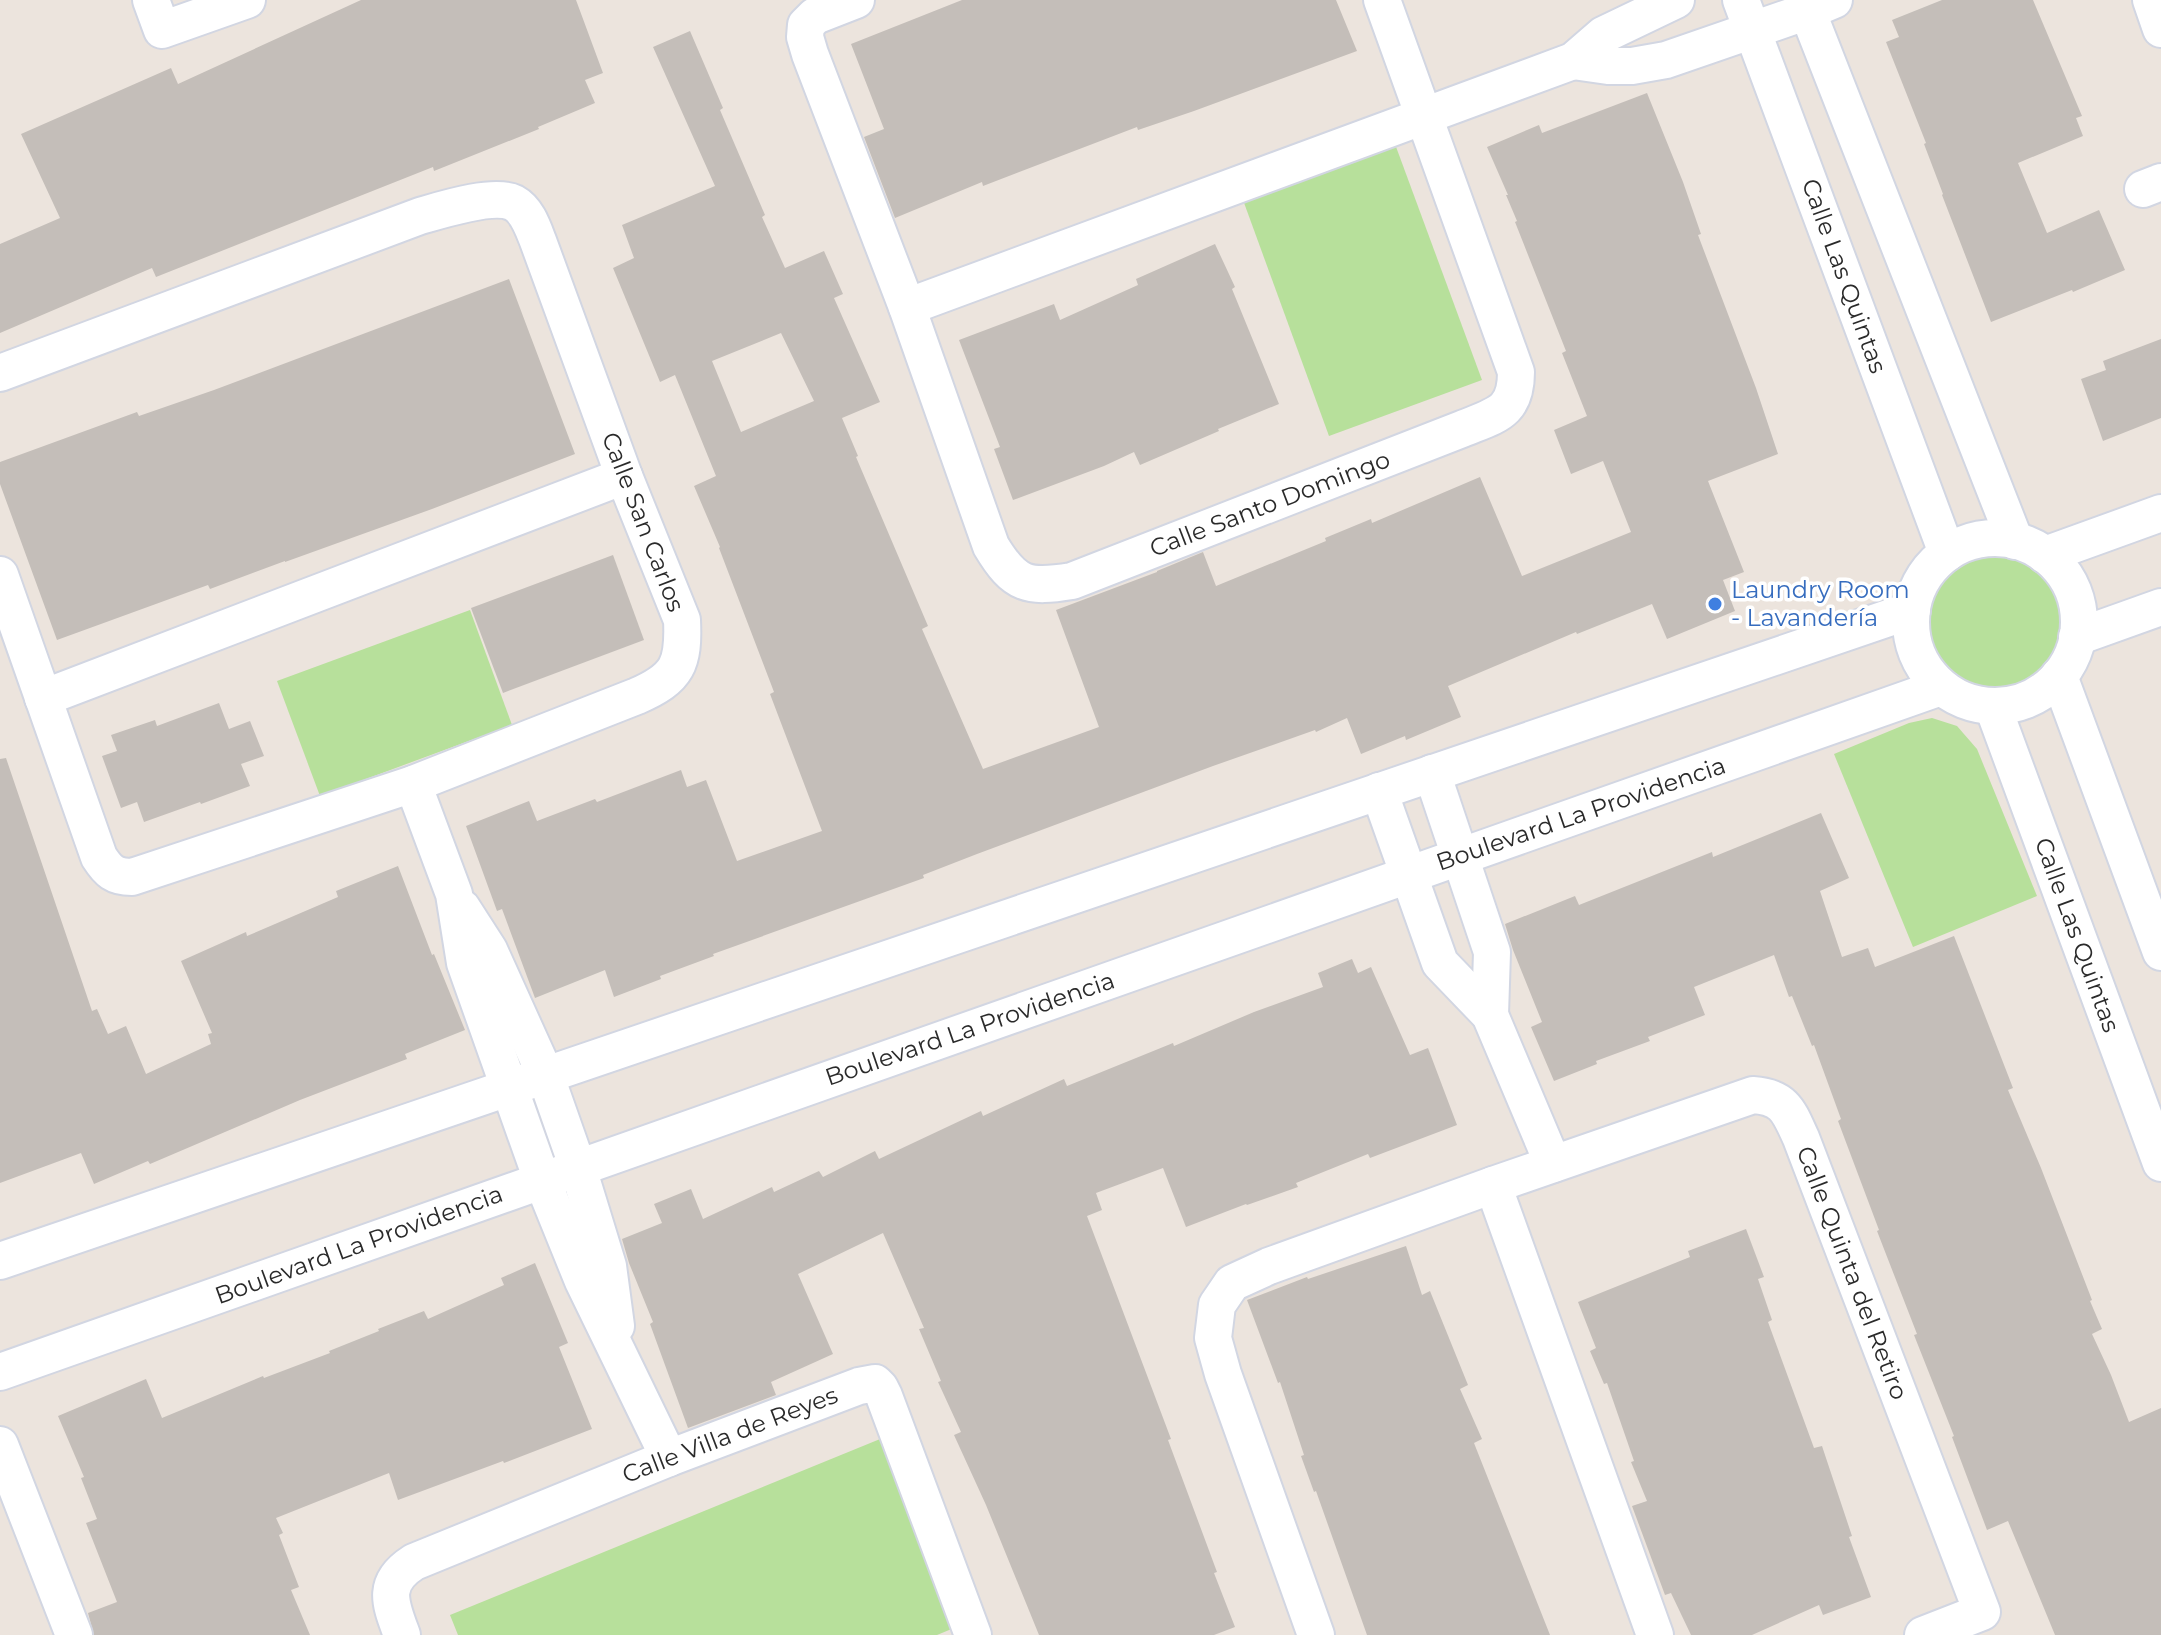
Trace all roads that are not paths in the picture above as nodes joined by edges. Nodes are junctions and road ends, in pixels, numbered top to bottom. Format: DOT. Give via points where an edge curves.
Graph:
graph roads {
  1 [pos="151,0"];
  2 [pos="247,0"];
  3 [pos="856,0"];
  4 [pos="1382,0"];
  5 [pos="1676,0"];
  6 [pos="2151,0"];
  7 [pos="1815,4"];
  8 [pos="1747,15"];
  9 [pos="2161,29"];
  10 [pos="1573,61"];
  11 [pos="1423,117"];
  12 [pos="907,307"];
  13 [pos="0,373"];
  14 [pos="624,476"];
  15 [pos="2161,513"];
  16 [pos="2030,548"];
  17 [pos="1947,553"];
  18 [pos="0,575"];
  19 [pos="2161,607"];
  20 [pos="1912,610"];
  21 [pos="2077,637"];
  22 [pos="2059,676"];
  23 [pos="1941,687"];
  24 [pos="43,698"];
  25 [pos="1993,707"];
  26 [pos="1432,773"];
  27 [pos="413,784"];
  28 [pos="1379,791"];
  29 [pos="1460,857"];
  30 [pos="1409,875"];
  31 [pos="454,894"];
  32 [pos="2161,952"];
  33 [pos="1490,1015"];
  34 [pos="545,1074"];
  35 [pos="509,1086"];
  36 [pos="2161,1163"];
  37 [pos="1553,1164"];
  38 [pos="578,1168"];
  39 [pos="542,1180"];
  40 [pos="1493,1185"];
  41 [pos="0,1261"];
  42 [pos="619,1355"];
  43 [pos="0,1372"];
  44 [pos="0,1445"];
  45 [pos="669,1458"];
  46 [pos="970,1634"];
  47 [pos="74,1635"];
  48 [pos="402,1635"];
  49 [pos="1316,1635"];
  50 [pos="1655,1635"];
  51 [pos="1923,1635"];
  1 -- 2 [label="street" via="162,30"];
  3 -- 12 [label="street, Calle Santo Domingo" via="815,16 806,25 805,37"];
  4 -- 11 [label="street, Calle Santo Domingo"];
  5 -- 10 [label="street" via="1603,35"];
  6 -- 9 [label="street"];
  7 -- 8 [label="street"];
  7 -- 16 [label="street"];
  8 -- 10 [label="street" via="1666,60 1632,66"];
  8 -- 17 [label="street, Calle Las Quintas"];
  10 -- 11 [label="street"];
  11 -- 12 [label="street"];
  11 -- 12 [label="street, Calle Santo Domingo" via="1516,372 1511,401 1484,420 1072,581 1026,583 1011,574 991,546"];
  13 -- 14 [label="street, Calle San Carlos" via="420,216 456,205 515,203 538,241"];
  14 -- 24 [label="street"];
  14 -- 27 [label="street, Calle San Carlos" via="682,620 676,670 659,686"];
  15 -- 16 [label="street"];
  16 -- 17 [label="street" via="1992,538"];
  16 -- 21 [label="street" via="2066,578 2077,607"];
  17 -- 20 [label="street" via="1918,587"];
  18 -- 24 [label="street, Calle San Carlos"];
  19 -- 21 [label="street"];
  20 -- 23 [label="street" via="1912,638 1922,665"];
  20 -- 26 [label="street"];
  21 -- 22 [label="street"];
  22 -- 25 [label="street" via="2040,693"];
  22 -- 32 [label="street"];
  23 -- 25 [label="street" via="1965,701"];
  23 -- 29 [label="street, Boulevard La Providencia"];
  24 -- 27 [label="street, Calle San Carlos" via="99,857 118,877 132,877"];
  25 -- 36 [label="street, Calle Las Quintas"];
  26 -- 28 [label="street"];
  26 -- 29 [label="street"];
  27 -- 31 [label="street"];
  28 -- 30 [label="street"];
  28 -- 34 [label="street"];
  29 -- 30 [label="street, Boulevard La Providencia"];
  29 -- 33 [label="street" via="1492,952"];
  30 -- 33 [label="street" via="1440,963"];
  30 -- 38 [label="street, Boulevard La Providencia"];
  31 -- 34 [label="street" via="489,950"];
  31 -- 35 [label="street" via="465,963"];
  33 -- 37 [label="street"];
  34 -- 35 [label="street"];
  34 -- 38 [label="street"];
  35 -- 39 [label="street"];
  35 -- 41 [label="street"];
  37 -- 40 [label="street, Calle Quinta del Retiro"];
  37 -- 51 [label="street, Calle Quinta del Retiro" via="1753,1095 1771,1096 1787,1109 1982,1612"];
  38 -- 39 [label="street, Boulevard La Providencia"];
  38 -- 42 [label="street" via="608,1266"];
  39 -- 42 [label="street"];
  39 -- 43 [label="street, Boulevard La Providencia"];
  40 -- 49 [label="street, Calle Quinta del Retiro" via="1269,1266 1232,1283 1217,1305 1213,1338 1223,1374"];
  40 -- 50 [label="street"];
  42 -- 45 [label="street"];
  44 -- 47 [label="street"];
  45 -- 46 [label="street, Calle Villa de Reyes" via="875,1383"];
  45 -- 48 [label="street, Calle Villa de Reyes" via="399,1571 391,1599"];
}
